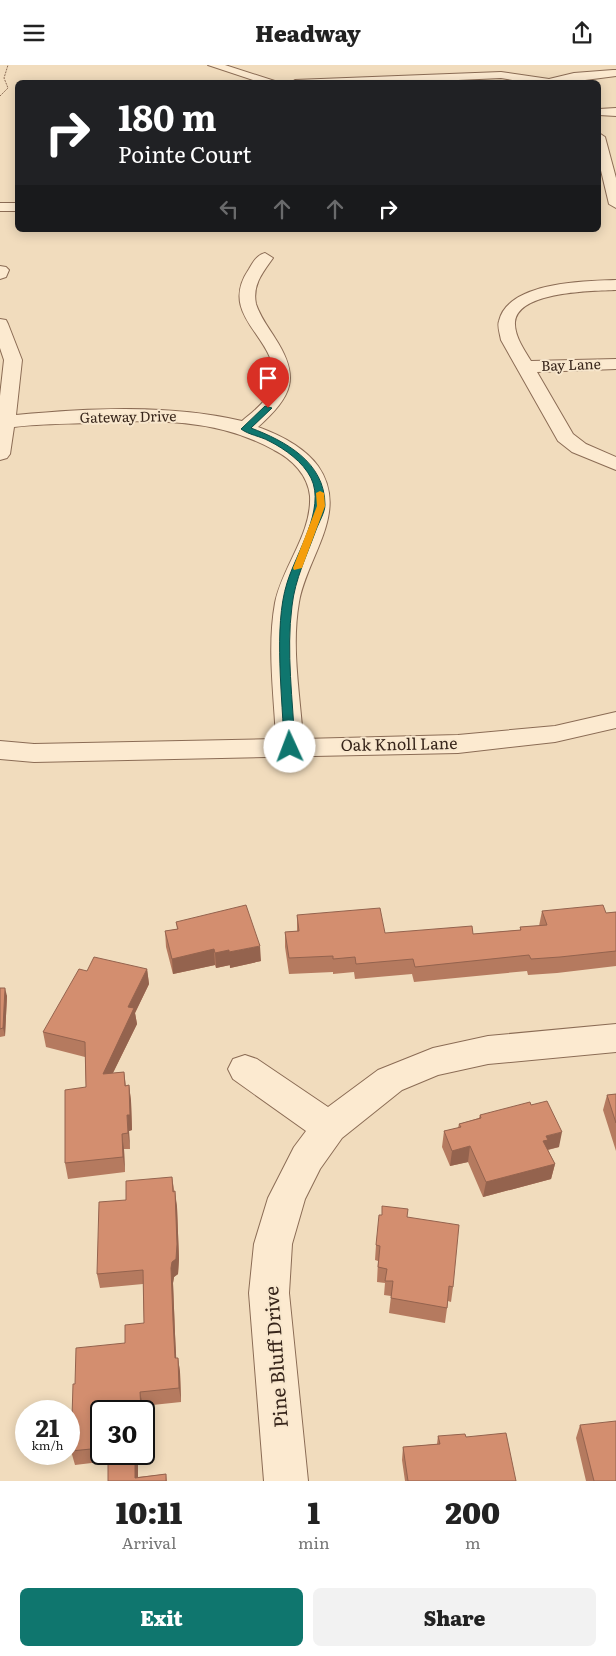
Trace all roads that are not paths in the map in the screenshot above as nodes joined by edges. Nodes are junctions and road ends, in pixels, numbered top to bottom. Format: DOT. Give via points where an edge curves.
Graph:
graph roads {
  1 [pos="213,65"];
  2 [pos="613,73"];
  3 [pos="266,80"];
  4 [pos="372,80"];
  5 [pos="539,80"];
  6 [pos="561,80"];
  7 [pos="616,112"];
  8 [pos="601,113"];
  9 [pos="601,143"];
  10 [pos="607,160"];
  11 [pos="601,197"];
  12 [pos="0,207"];
  13 [pos="15,207"];
  14 [pos="613,207"];
  15 [pos="265,257"];
  16 [pos="616,285"];
  17 [pos="0,324"];
  18 [pos="616,364"];
  19 [pos="526,367"];
  20 [pos="2,422"];
  21 [pos="245,429"];
  22 [pos="0,454"];
  23 [pos="616,464"];
  24 [pos="616,720"];
  25 [pos="290,747"];
  26 [pos="0,750"];
  27 [pos="616,1038"];
  28 [pos="245,1069"];
  29 [pos="329,1127"];
  30 [pos="286,1481"];
  1 -- 3 [label="street"];
  2 -- 6 [label="street"];
  4 -- 5 [label="street" via="501,75"];
  7 -- 8 [label="street"];
  9 -- 10 [label="street"];
  10 -- 14 [label="street"];
  11 -- 14 [label="street"];
  12 -- 13 [label="street"];
  15 -- 21 [label="street" via="253,275 246,297 250,313 281,362 282,384 268,408"];
  16 -- 19 [label="street" via="556,290 527,298 517,305 505,320 505,328"];
  17 -- 20 [label="street" via="13,360 11,393"];
  18 -- 19 [label="street, Bay Lane"];
  19 -- 23 [label="street" via="565,437 579,448"];
  20 -- 21 [label="street, Gateway Drive" via="164,415 221,422"];
  20 -- 22 [label="street"];
  21 -- 25 [label="street, Gateway Drive" via="272,439 294,453 309,469 320,493 321,506 291,584 287,604"];
  24 -- 25 [label="street, Oak Knoll Lane" via="513,740"];
  25 -- 26 [label="street, Oak Knoll Lane" via="34,753"];
  27 -- 29 [label="street, Pine Bluff Drive" via="488,1050 433,1061 390,1080"];
  28 -- 29 [label="street"];
  29 -- 30 [label="street, Pine Bluff Drive" via="307,1158 287,1198 273,1244 269,1293"];
}
